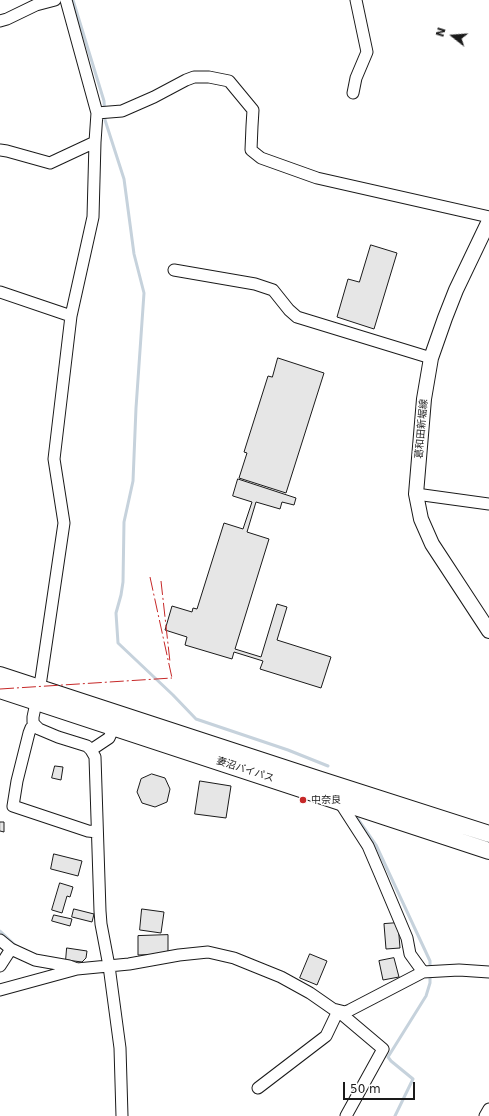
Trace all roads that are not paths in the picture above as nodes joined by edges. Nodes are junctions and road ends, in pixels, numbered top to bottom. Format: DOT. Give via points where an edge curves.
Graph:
graph roads {
  1 [pos="54,0"];
  2 [pos="66,0"];
  3 [pos="356,0"];
  4 [pos="0,21"];
  5 [pos="353,93"];
  6 [pos="97,113"];
  7 [pos="95,142"];
  8 [pos="0,150"];
  9 [pos="489,217"];
  10 [pos="489,220"];
  11 [pos="174,270"];
  12 [pos="0,292"];
  13 [pos="71,316"];
  14 [pos="432,358"];
  15 [pos="416,494"];
  16 [pos="489,504"];
  17 [pos="489,630"];
  18 [pos="0,675"];
  19 [pos="0,690"];
  20 [pos="38,695"];
  21 [pos="35,726"];
  22 [pos="114,726"];
  23 [pos="91,750"];
  24 [pos="339,801"];
  25 [pos="97,832"];
  26 [pos="489,834"];
  27 [pos="489,851"];
  28 [pos="0,940"];
  29 [pos="11,949"];
  30 [pos="0,966"];
  31 [pos="109,966"];
  32 [pos="77,969"];
  33 [pos="423,972"];
  34 [pos="489,972"];
  35 [pos="0,990"];
  36 [pos="338,1011"];
  37 [pos="258,1088"];
  38 [pos="489,1109"];
  39 [pos="122,1116"];
  40 [pos="346,1116"];
  41 [pos="485,1116"];
  1 -- 4 [label="street"];
  2 -- 6 [label="street"];
  3 -- 5 [label="street" via="367,52 356,78"];
  6 -- 7 [label="street"];
  6 -- 9 [label="street" via="122,111 194,77 229,81 253,110 252,150 262,158 317,178"];
  7 -- 8 [label="street" via="50,163"];
  7 -- 13 [label="street" via="93,217"];
  10 -- 14 [label="main road, 葛和田新堀線" via="456,290"];
  11 -- 14 [label="street" via="255,284 273,290 297,317"];
  12 -- 13 [label="street"];
  13 -- 20 [label="street" via="54,459 64,522"];
  14 -- 15 [label="main road, 葛和田新堀線" via="424,399"];
  15 -- 16 [label="street"];
  15 -- 17 [label="main road, 葛和田新堀線" via="421,519 432,544"];
  18 -- 20 [label="highway, 妻沼バイパス"];
  19 -- 20 [label="highway, 妻沼バイパス"];
  20 -- 21 [label="street" via="33,717"];
  20 -- 22 [label="highway, 妻沼バイパス"];
  20 -- 26 [label="highway, 妻沼バイパス"];
  21 -- 23 [label="street" via="58,737 87,746"];
  21 -- 25 [label="street" via="29,733 12,806"];
  22 -- 23 [label="street" via="109,738"];
  22 -- 24 [label="highway, 妻沼バイパス"];
  23 -- 25 [label="street" via="95,757"];
  24 -- 27 [label="highway, 妻沼バイパス"];
  24 -- 33 [label="street" via="368,846 406,938 410,954"];
  25 -- 31 [label="street" via="100,918"];
  28 -- 29 [label="street"];
  29 -- 30 [label="street"];
  29 -- 32 [label="street" via="35,960"];
  31 -- 32 [label="street"];
  31 -- 36 [label="street" via="208,952 234,958 281,977"];
  31 -- 39 [label="street" via="120,1048"];
  32 -- 35 [label="street"];
  33 -- 34 [label="street"];
  33 -- 36 [label="street" via="350,1010"];
  36 -- 37 [label="street" via="326,1036"];
  36 -- 40 [label="street" via="383,1049"];
  38 -- 41 [label="street"];
}
